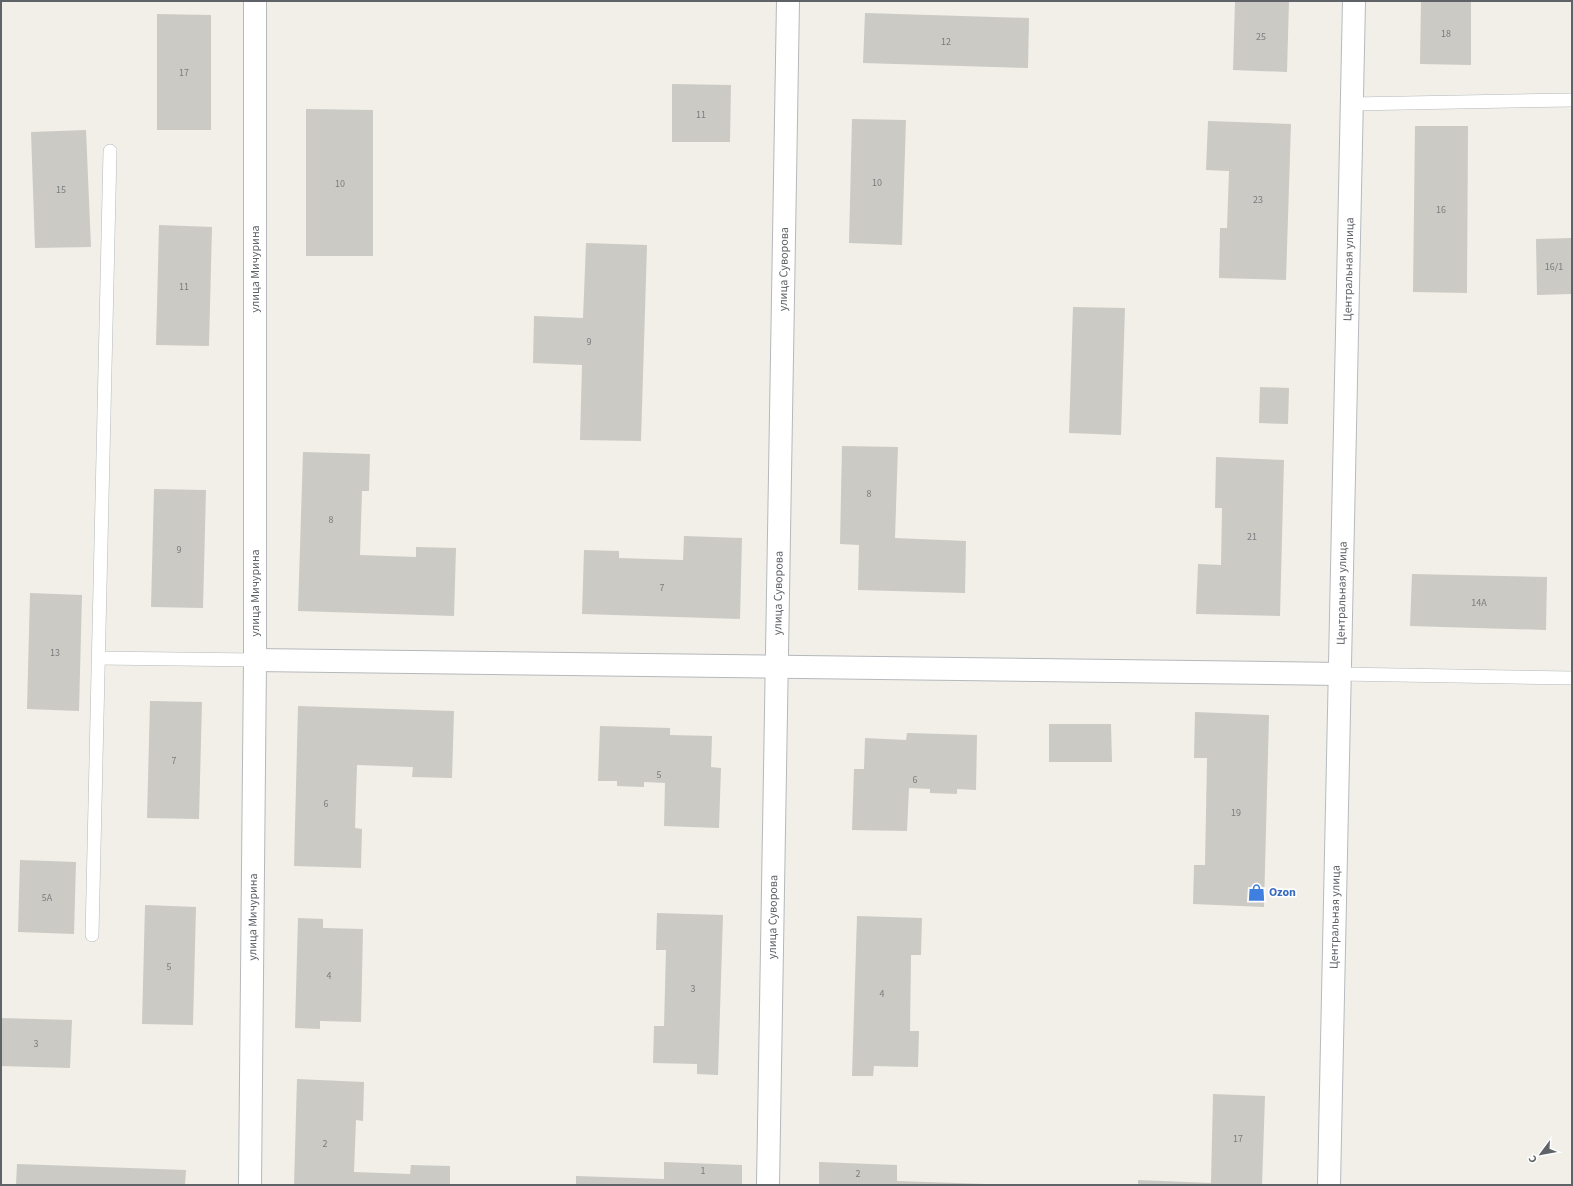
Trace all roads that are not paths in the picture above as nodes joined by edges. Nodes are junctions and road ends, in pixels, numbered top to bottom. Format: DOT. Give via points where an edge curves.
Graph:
graph roads {
  1 [pos="256,1"];
  2 [pos="788,1"];
  3 [pos="1354,1"];
  4 [pos="1572,100"];
  5 [pos="1352,104"];
  6 [pos="110,151"];
  7 [pos="99,658"];
  8 [pos="255,660"];
  9 [pos="777,666"];
  10 [pos="1340,674"];
  11 [pos="1572,678"];
  12 [pos="92,935"];
  13 [pos="250,1185"];
  14 [pos="768,1185"];
  15 [pos="1329,1185"];
  1 -- 8 [label="street, улица Мичурина"];
  2 -- 9 [label="street, улица Суворова"];
  3 -- 5 [label="street, Центральная улица"];
  4 -- 5 [label="lane"];
  5 -- 10 [label="street, Центральная улица"];
  6 -- 7 [label="lane"];
  7 -- 8 [label="lane"];
  7 -- 12 [label="lane"];
  8 -- 9 [label="street"];
  8 -- 13 [label="street, улица Мичурина"];
  9 -- 10 [label="street"];
  9 -- 14 [label="street, улица Суворова"];
  10 -- 11 [label="lane"];
  10 -- 15 [label="street, Центральная улица"];
}
